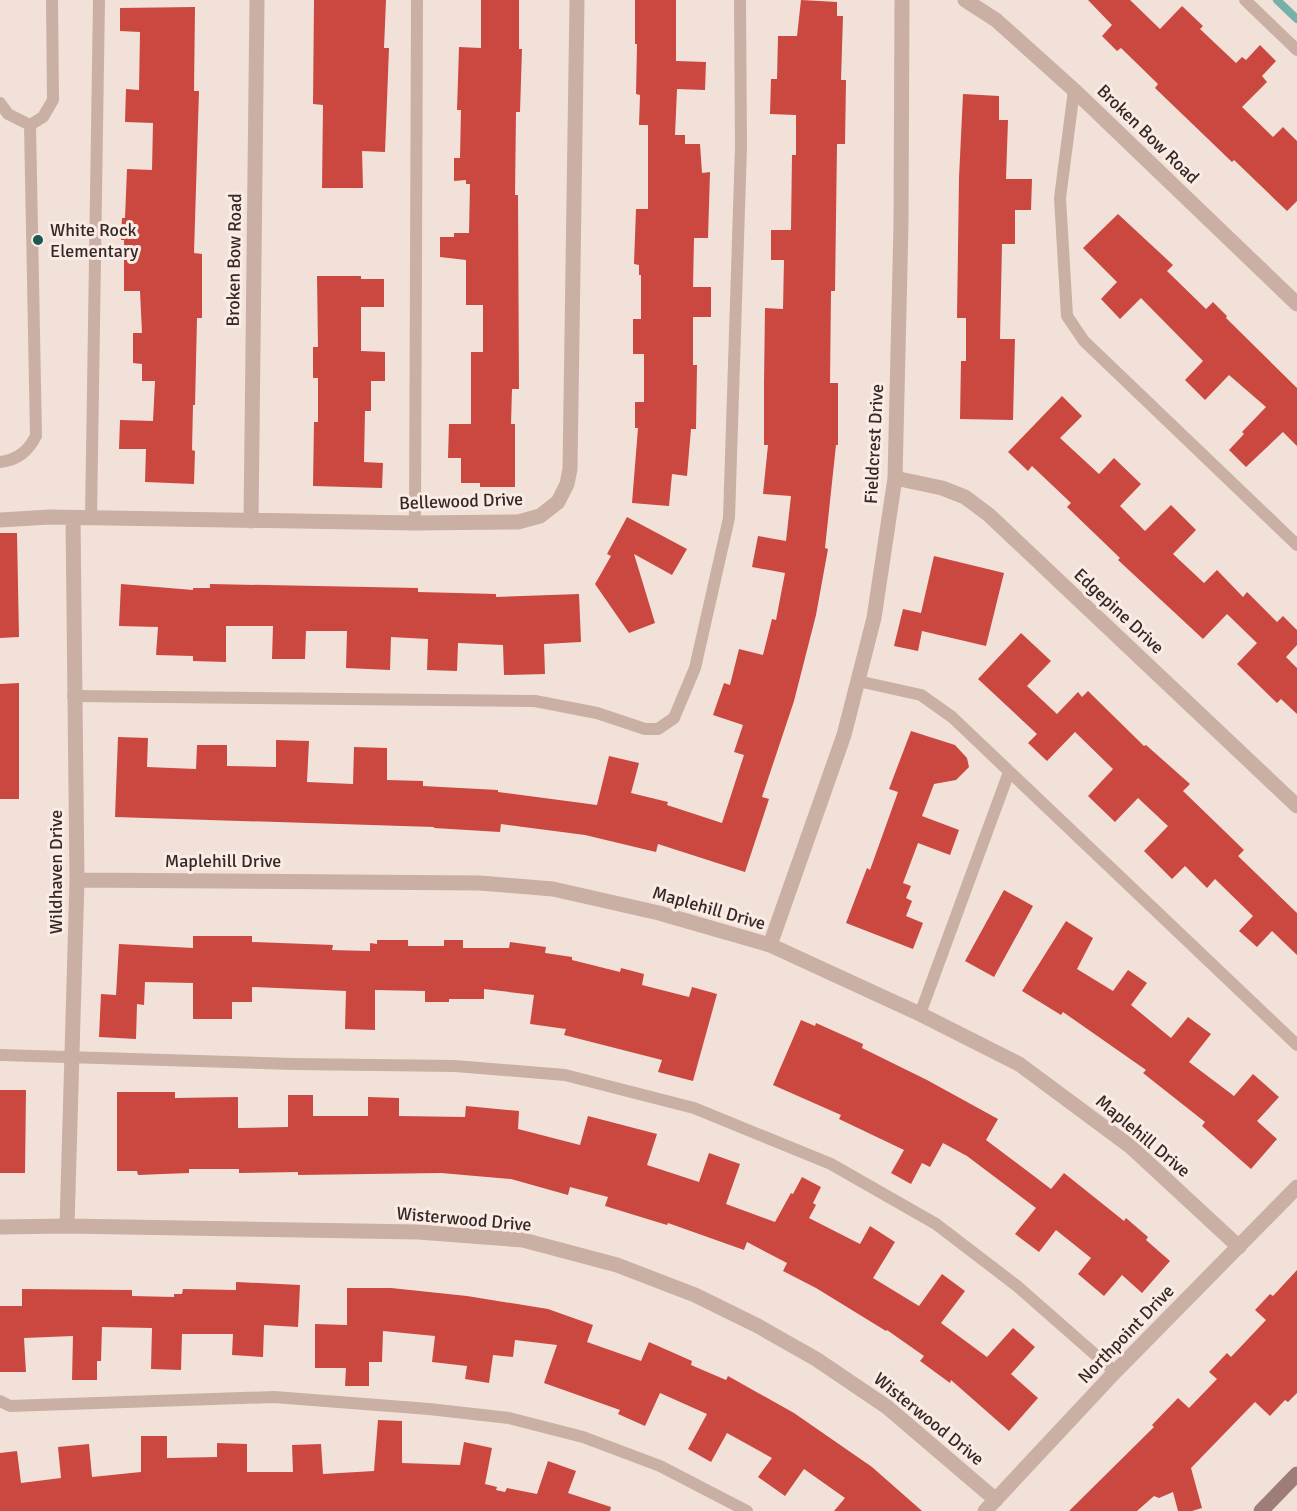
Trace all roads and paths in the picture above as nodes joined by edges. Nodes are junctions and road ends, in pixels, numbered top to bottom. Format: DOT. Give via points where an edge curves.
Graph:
graph roads {
  1 [pos="52,0"];
  2 [pos="99,0"];
  3 [pos="257,0"];
  4 [pos="417,0"];
  5 [pos="577,0"];
  6 [pos="740,0"];
  7 [pos="902,0"];
  8 [pos="965,0"];
  9 [pos="1245,0"];
  10 [pos="1297,50"];
  11 [pos="1074,90"];
  12 [pos="0,103"];
  13 [pos="30,125"];
  14 [pos="1297,304"];
  15 [pos="0,462"];
  16 [pos="895,478"];
  17 [pos="73,518"];
  18 [pos="91,518"];
  19 [pos="0,520"];
  20 [pos="251,521"];
  21 [pos="415,523"];
  22 [pos="1297,545"];
  23 [pos="858,681"];
  24 [pos="74,696"];
  25 [pos="1009,772"];
  26 [pos="1297,806"];
  27 [pos="77,880"];
  28 [pos="770,945"];
  29 [pos="920,1014"];
  30 [pos="1297,1045"];
  31 [pos="0,1054"];
  32 [pos="73,1058"];
  33 [pos="1297,1187"];
  34 [pos="68,1226"];
  35 [pos="0,1227"];
  36 [pos="1239,1247"];
  37 [pos="1115,1372"];
  38 [pos="0,1401"];
  39 [pos="1297,1474"];
  40 [pos="991,1505"];
  41 [pos="747,1511"];
  42 [pos="1261,1511"];
  1 -- 13 [label="lane" via="53,100 43,117"];
  2 -- 18 [label="lane"];
  3 -- 20 [label="street, Broken Bow Road"];
  4 -- 21 [label="lane"];
  5 -- 21 [label="street, Bellewood Drive" via="567,484 558,502 540,516 518,522"];
  6 -- 24 [label="lane" via="741,147 729,518 695,668 674,718 658,729 645,729 597,713 535,701"];
  7 -- 16 [label="street, Fieldcrest Drive"];
  8 -- 11 [label="street, Broken Bow Road" via="996,21"];
  9 -- 10 [label="lane"];
  11 -- 14 [label="street, Broken Bow Road"];
  11 -- 22 [label="lane" via="1060,198 1067,316 1084,341"];
  12 -- 13 [label="lane" via="8,114"];
  13 -- 15 [label="lane" via="36,436 20,457"];
  16 -- 23 [label="street, Fieldcrest Drive" via="874,618"];
  16 -- 26 [label="street, Edgepine Drive" via="965,497 989,515"];
  17 -- 18 [label="street, Bellewood Drive"];
  17 -- 19 [label="street, Bellewood Drive"];
  17 -- 24 [label="street, Wildhaven Drive"];
  18 -- 20 [label="street, Bellewood Drive"];
  20 -- 21 [label="street, Bellewood Drive"];
  23 -- 25 [label="lane" via="921,696 952,717"];
  23 -- 28 [label="street, Fieldcrest Drive" via="844,735"];
  24 -- 27 [label="street, Wildhaven Drive"];
  25 -- 29 [label="lane"];
  25 -- 30 [label="lane"];
  27 -- 28 [label="street, Maplehill Drive" via="480,883 553,889 659,913"];
  27 -- 32 [label="street, Wildhaven Drive"];
  28 -- 29 [label="street, Maplehill Drive"];
  29 -- 36 [label="street, Maplehill Drive" via="1019,1064 1131,1147"];
  31 -- 32 [label="lane"];
  32 -- 34 [label="street, Wildhaven Drive"];
  32 -- 37 [label="lane" via="455,1066 543,1073 565,1075 694,1108 831,1164 936,1224 1017,1286"];
  33 -- 36 [label="street, Northpoint Drive"];
  34 -- 35 [label="street, Wisterwood Drive"];
  34 -- 40 [label="street, Wisterwood Drive" via="430,1233 523,1240 617,1265 695,1296 816,1359 887,1407"];
  36 -- 37 [label="street, Northpoint Drive"];
  37 -- 40 [label="street, Northpoint Drive"];
  38 -- 41 [label="lane" via="10,1406 273,1397 509,1418 583,1437 660,1466"];
  39 -- 42 [label="main road"];
}
